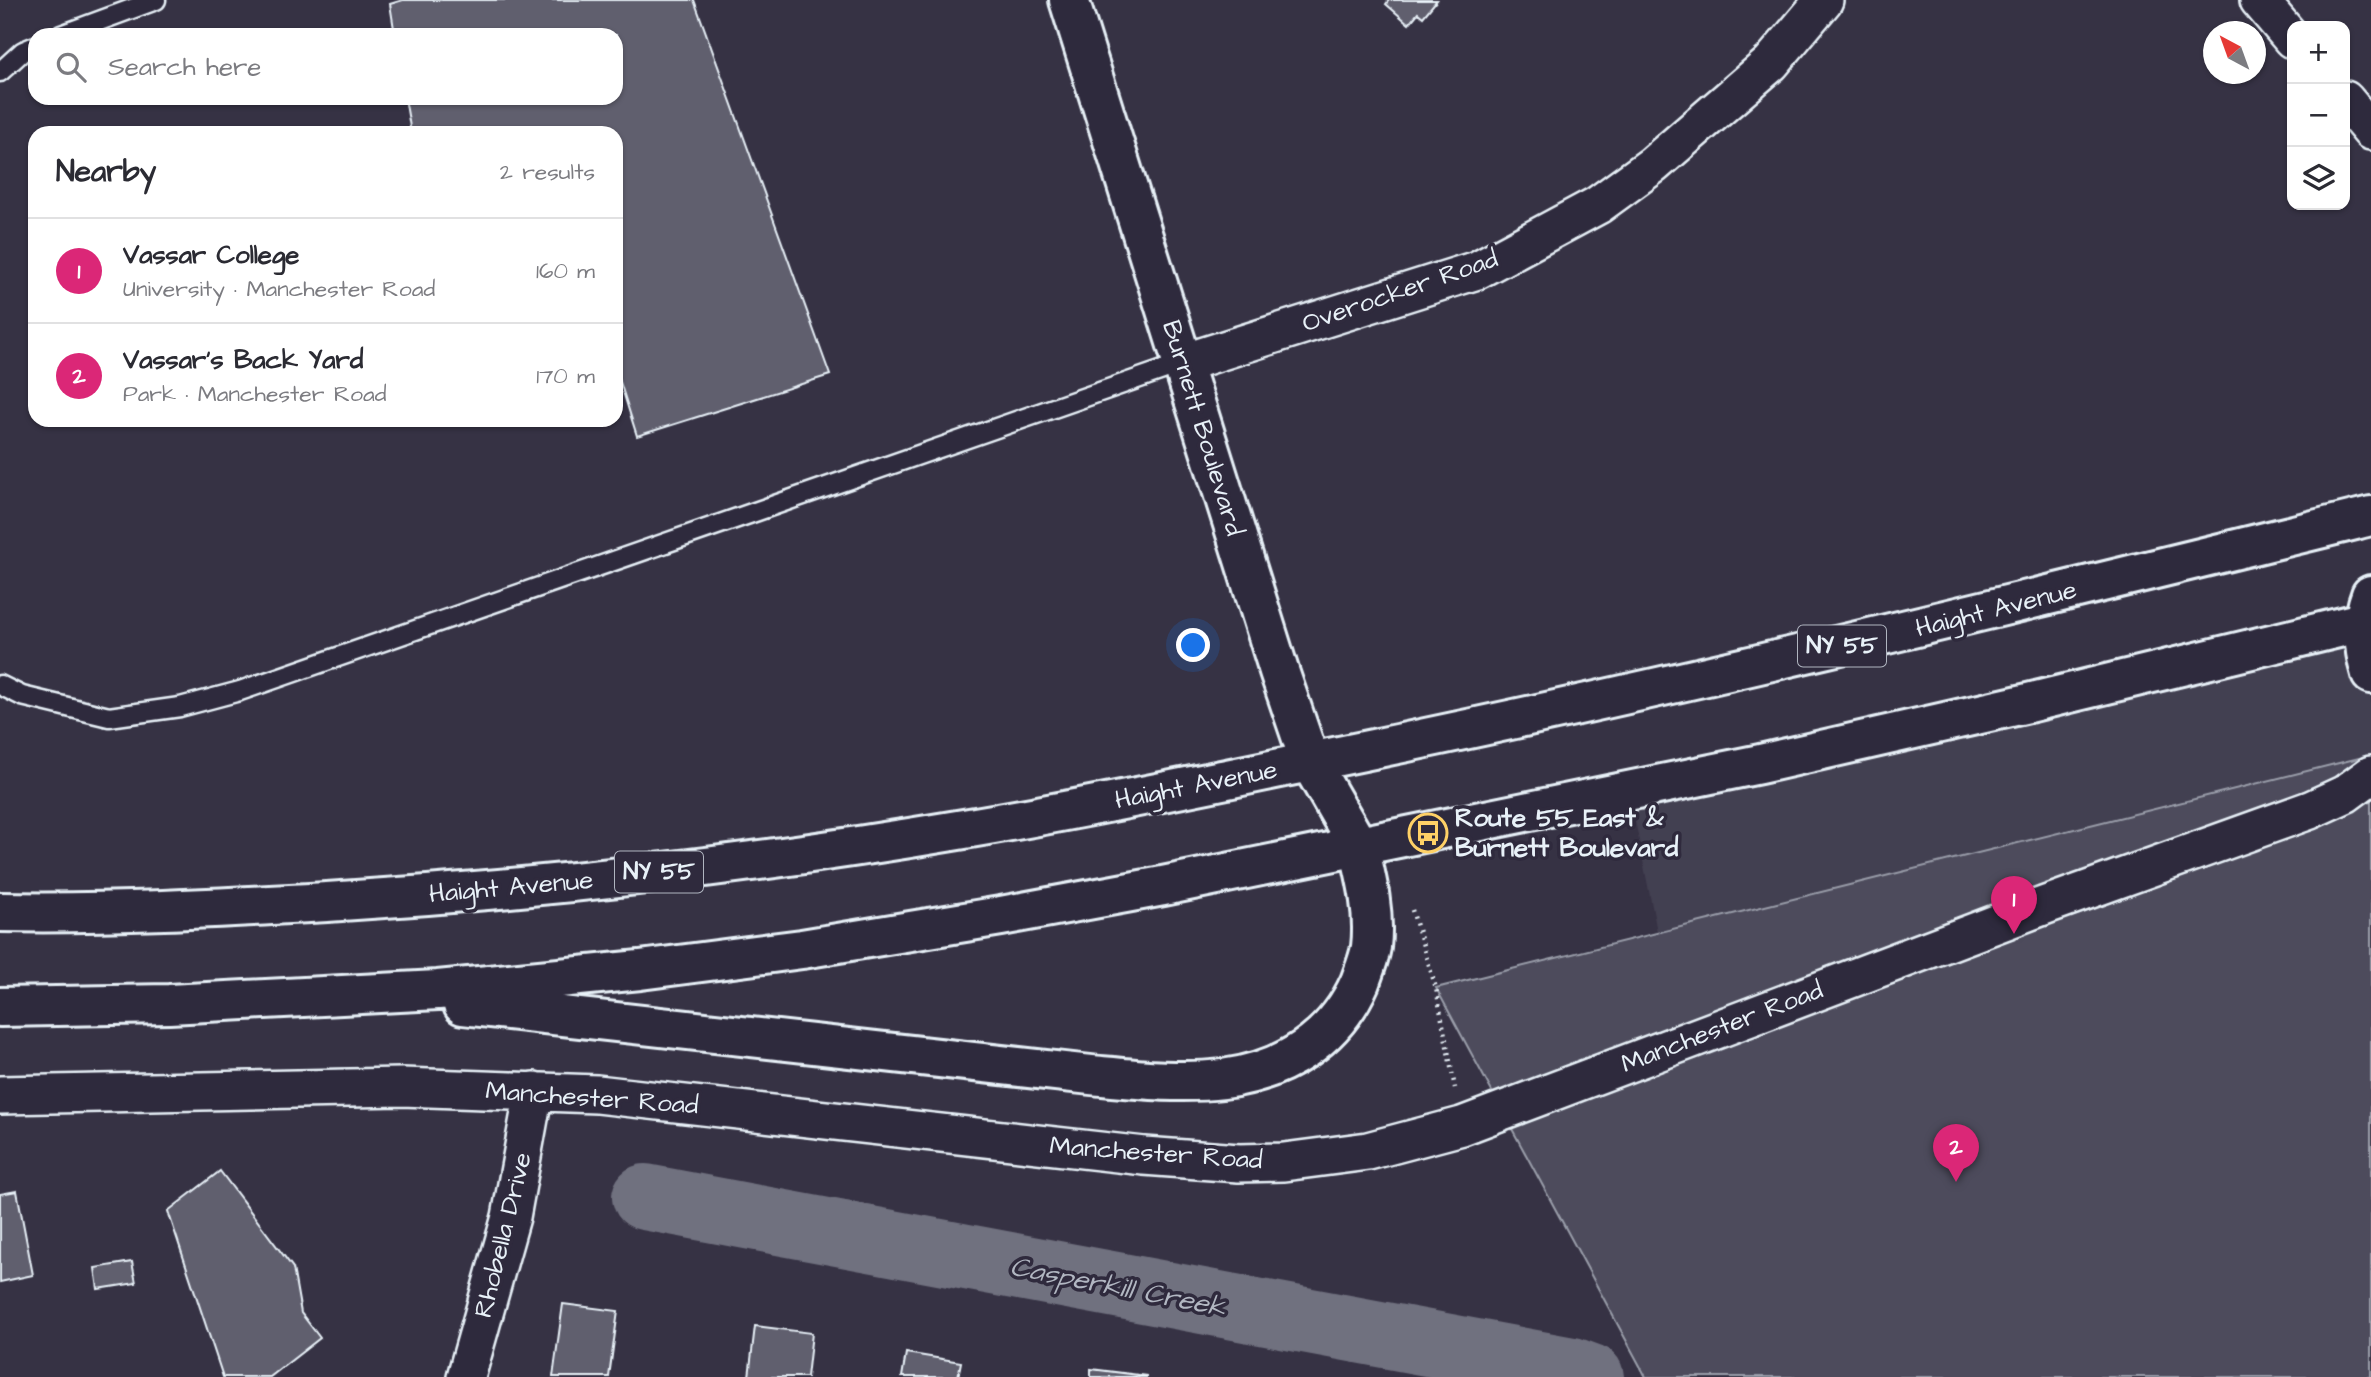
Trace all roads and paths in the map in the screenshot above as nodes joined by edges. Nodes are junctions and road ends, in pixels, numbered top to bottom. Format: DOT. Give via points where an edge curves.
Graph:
graph roads {
  1 [pos="156,0"];
  2 [pos="1069,0"];
  3 [pos="1824,0"];
  4 [pos="2259,0"];
  5 [pos="80,28"];
  6 [pos="2287,33"];
  7 [pos="28,49"];
  8 [pos="3,65"];
  9 [pos="2350,106"];
  10 [pos="2371,131"];
  11 [pos="1183,363"];
  12 [pos="2371,516"];
  13 [pos="2369,612"];
  14 [pos="2371,674"];
  15 [pos="0,685"];
  16 [pos="1310,762"];
  17 [pos="2371,775"];
  18 [pos="1359,847"];
  19 [pos="1411,908"];
  20 [pos="0,912"];
  21 [pos="370,995"];
  22 [pos="0,1007"];
  23 [pos="534,1091"];
  24 [pos="0,1096"];
  25 [pos="1457,1099"];
  26 [pos="466,1377"];
  1 -- 5 [label="lane"];
  2 -- 11 [label="main road, Burnett Boulevard"];
  3 -- 11 [label="street, Overocker Road" via="1771,63 1653,165 1598,205 1477,270"];
  4 -- 6 [label="street"];
  7 -- 8 [label="lane"];
  9 -- 10 [label="street"];
  11 -- 15 [label="lane" via="227,695 109,717 22,696"];
  11 -- 16 [label="main road, Burnett Boulevard"];
  12 -- 16 [label="main road, Haight Avenue / NY 55" via="1627,696"];
  13 -- 14 [label="main road" via="2365,644"];
  13 -- 18 [label="main road" via="1894,735"];
  16 -- 18 [label="main road, Burnett Boulevard"];
  16 -- 20 [label="main road, Haight Avenue / NY 55" via="950,832 626,876 276,905"];
  17 -- 23 [label="street, Manchester Road" via="2345,794 2310,810 1462,1126 1368,1151 1284,1162 1180,1159 656,1099"];
  18 -- 21 [label="main road" via="1014,914 802,949 586,976"];
  18 -- 21 [label="main road, Burnett Boulevard" via="1372,927 1370,950 1354,994 1314,1045 1298,1055 1225,1079 1104,1076"];
  19 -- 25 [label="path" via="1436,988"];
  21 -- 22 [label="main road"];
  23 -- 24 [label="street, Manchester Road" via="402,1087"];
  23 -- 26 [label="street, Rhobella Drive" via="510,1217"];
}
